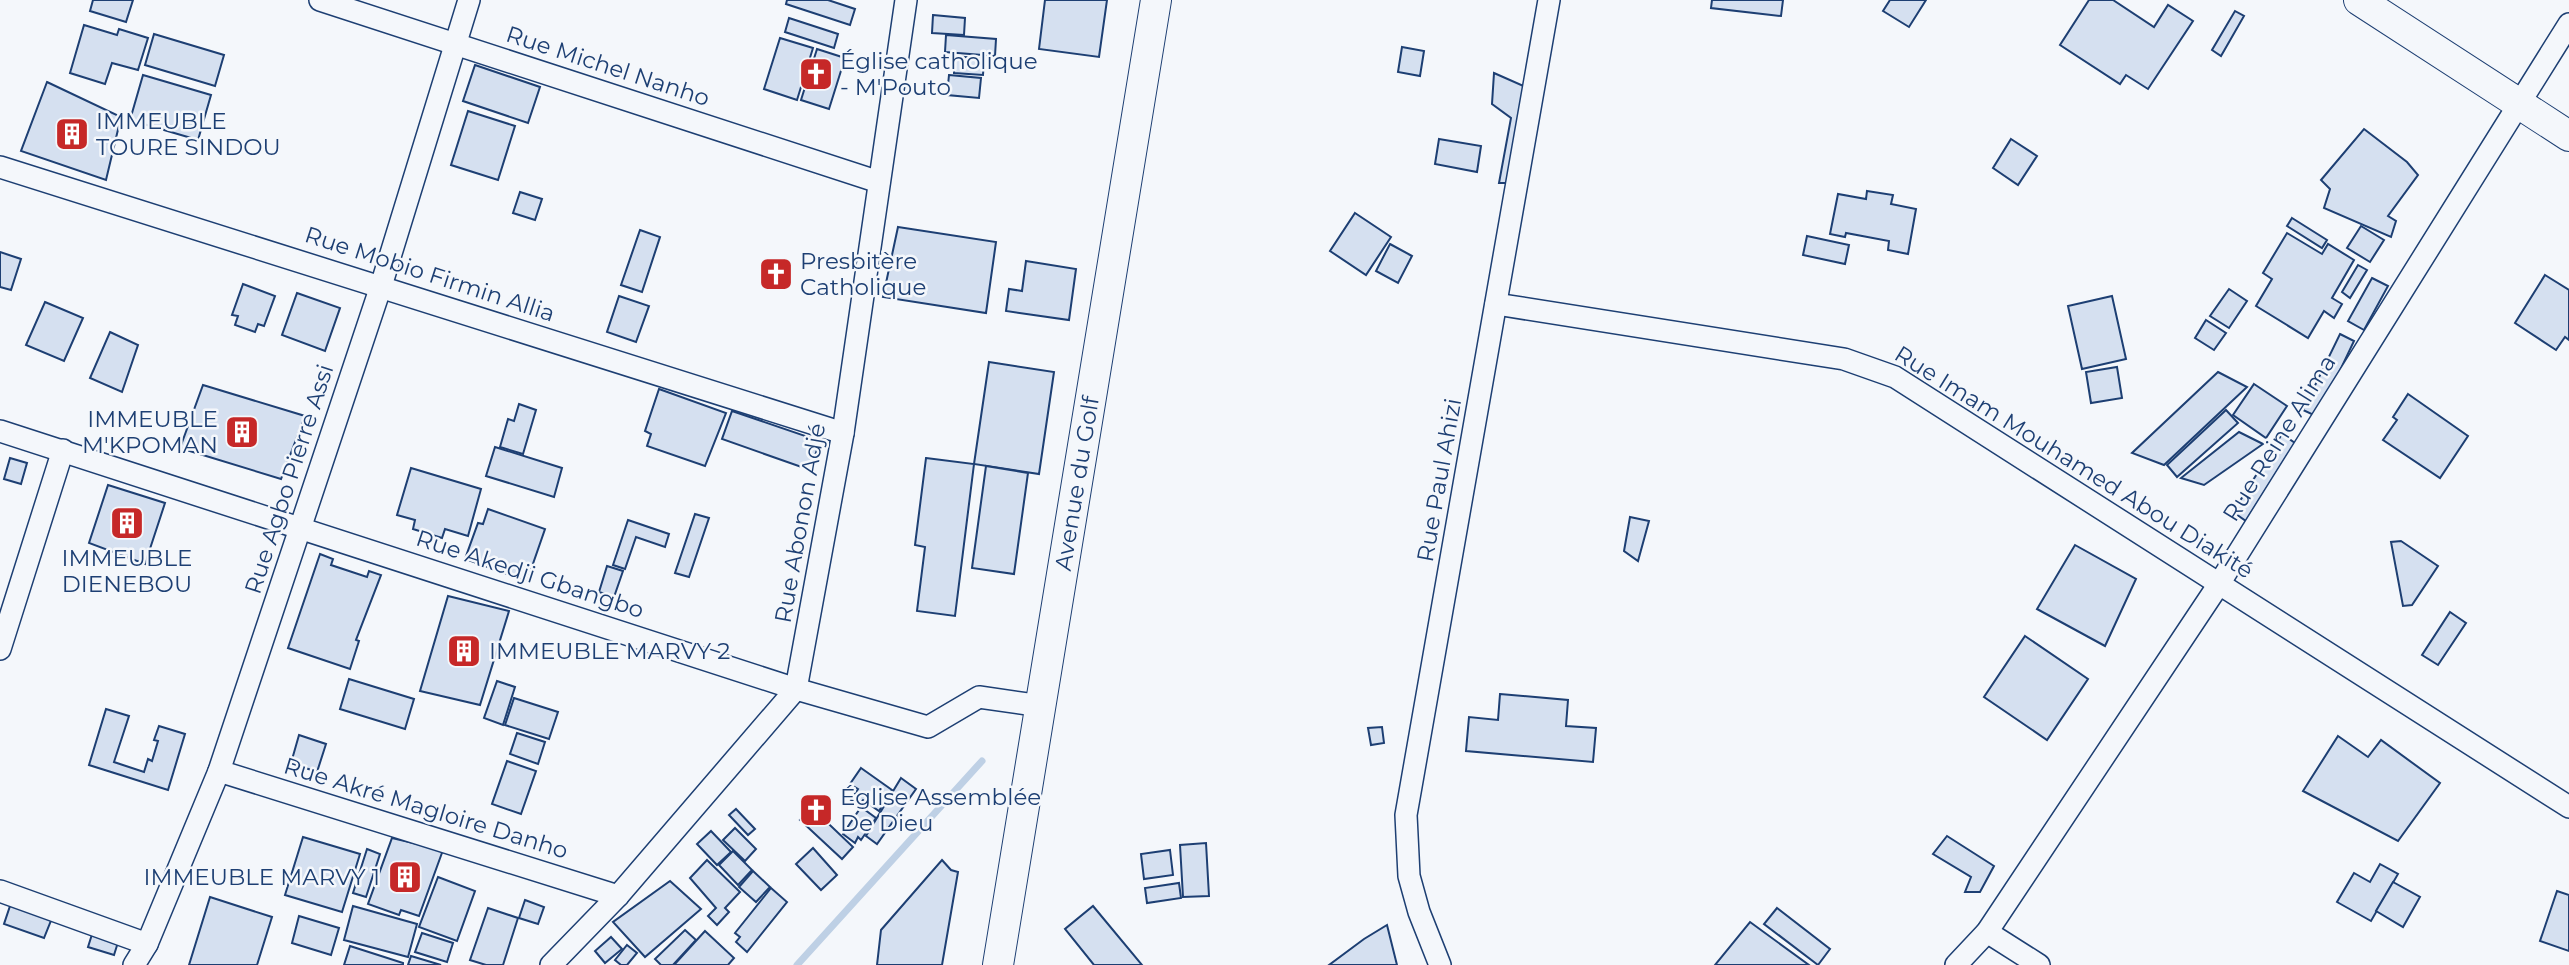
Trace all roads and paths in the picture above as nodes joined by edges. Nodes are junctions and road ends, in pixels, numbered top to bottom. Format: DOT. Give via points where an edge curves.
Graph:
graph roads {
  1 [pos="320,0"];
  2 [pos="469,0"];
  3 [pos="906,0"];
  4 [pos="1156,0"];
  5 [pos="1549,0"];
  6 [pos="2358,0"];
  7 [pos="2569,24"];
  8 [pos="456,43"];
  9 [pos="2518,103"];
  10 [pos="2569,136"];
  11 [pos="0,167"];
  12 [pos="879,182"];
  13 [pos="381,285"];
  14 [pos="1496,304"];
  15 [pos="0,430"];
  16 [pos="843,433"];
  17 [pos="63,450"];
  18 [pos="302,527"];
  19 [pos="2219,584"];
  20 [pos="0,649"];
  21 [pos="796,689"];
  22 [pos="1042,706"];
  23 [pos="219,771"];
  24 [pos="2569,807"];
  25 [pos="0,891"];
  26 [pos="618,896"];
  27 [pos="1987,932"];
  28 [pos="147,944"];
  29 [pos="134,965"];
  30 [pos="551,965"];
  31 [pos="998,965"];
  32 [pos="1440,965"];
  33 [pos="1956,965"];
  34 [pos="2039,965"];
  1 -- 8 [label="street, Rue Michel Nanho"];
  2 -- 8 [label="street, Rue Agbo Pierre Assi"];
  3 -- 12 [label="street, Rue Abonon Adjé"];
  4 -- 22 [label="main road, Avenue du Golf"];
  5 -- 14 [label="street, Rue Paul Ahizi"];
  6 -- 9 [label="main road"];
  7 -- 9 [label="street, Rue Reine Alima"];
  8 -- 12 [label="street, Rue Michel Nanho"];
  8 -- 13 [label="street, Rue Agbo Pierre Assi"];
  9 -- 10 [label="main road"];
  9 -- 19 [label="street, Rue Reine Alima"];
  11 -- 13 [label="street, Rue Mobio Firmin Allia"];
  12 -- 16 [label="street, Rue Abonon Adjé"];
  13 -- 16 [label="street, Rue Mobio Firmin Allia"];
  13 -- 18 [label="street, Rue Agbo Pierre Assi"];
  14 -- 19 [label="street, Rue Imam Mouhamed Abou Diakité" via="1869,366 1895,377"];
  14 -- 32 [label="street, Rue Paul Ahizi" via="1406,816 1409,876"];
  15 -- 17 [label="street, Rue Akedji Gbangbo"];
  16 -- 21 [label="street, Rue Abonon Adjé"];
  17 -- 18 [label="street, Rue Akedji Gbangbo"];
  17 -- 20 [label="street"];
  18 -- 21 [label="street, Rue Akedji Gbangbo"];
  18 -- 23 [label="street, Rue Agbo Pierre Assi"];
  19 -- 24 [label="street, Rue Imam Mouhamed Abou Diakité"];
  19 -- 27 [label="street, Rue Reine Alima"];
  21 -- 22 [label="street, Rue Akedji Gbangbo" via="928,727 979,697"];
  21 -- 26 [label="street"];
  22 -- 31 [label="main road, Avenue du Golf"];
  23 -- 26 [label="street, Rue Akré Magloire Danho"];
  23 -- 28 [label="street, Rue Agbo Pierre Assi"];
  25 -- 28 [label="street"];
  26 -- 30 [label="street"];
  27 -- 33 [label="street, Rue Reine Alima"];
  27 -- 34 [label="street"];
  28 -- 29 [label="street, Rue Agbo Pierre Assi"];
}
